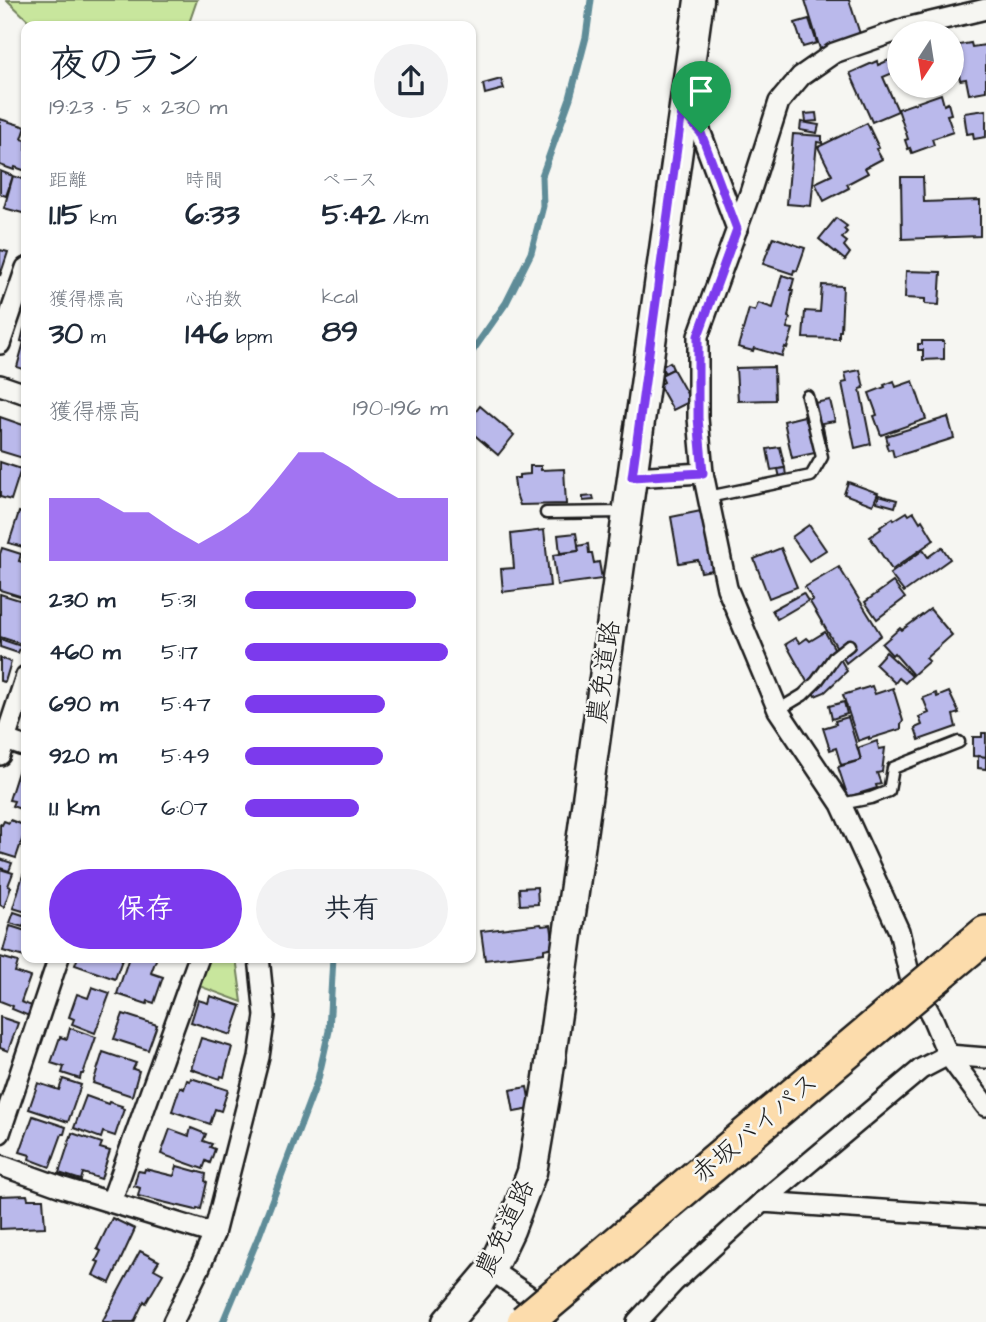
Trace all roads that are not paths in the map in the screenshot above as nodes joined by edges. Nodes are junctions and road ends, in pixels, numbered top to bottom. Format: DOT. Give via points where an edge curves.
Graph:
graph roads {
  1 [pos="699,0"];
  2 [pos="986,9"];
  3 [pos="682,111"];
  4 [pos="737,229"];
  5 [pos="21,283"];
  6 [pos="0,344"];
  7 [pos="0,385"];
  8 [pos="21,392"];
  9 [pos="807,396"];
  10 [pos="703,473"];
  11 [pos="632,477"];
  12 [pos="708,498"];
  13 [pos="627,512"];
  14 [pos="546,513"];
  15 [pos="849,645"];
  16 [pos="21,690"];
  17 [pos="778,710"];
  18 [pos="959,742"];
  19 [pos="2,744"];
  20 [pos="21,746"];
  21 [pos="841,804"];
  22 [pos="986,934"];
  23 [pos="986,949"];
  24 [pos="57,963"];
  25 [pos="197,963"];
  26 [pos="260,963"];
  27 [pos="934,975"];
  28 [pos="948,1055"];
  29 [pos="986,1058"];
  30 [pos="986,1106"];
  31 [pos="0,1133"];
  32 [pos="0,1165"];
  33 [pos="111,1202"];
  34 [pos="762,1202"];
  35 [pos="986,1217"];
  36 [pos="214,1234"];
  37 [pos="491,1270"];
  38 [pos="533,1313"];
  39 [pos="173,1322"];
  40 [pos="447,1322"];
  41 [pos="552,1322"];
  42 [pos="637,1322"];
  1 -- 3 [label="street, 農免道路"];
  2 -- 4 [label="street" via="906,28 834,53 801,76 779,102"];
  3 -- 4 [label="street" via="701,133"];
  3 -- 11 [label="street, 農免道路"];
  4 -- 10 [label="street" via="698,336"];
  5 -- 6 [label="street"];
  7 -- 8 [label="street"];
  9 -- 12 [label="lane" via="822,457 811,476"];
  10 -- 11 [label="street"];
  10 -- 12 [label="street"];
  11 -- 13 [label="street, 農免道路"];
  12 -- 17 [label="street" via="727,588"];
  13 -- 14 [label="lane"];
  13 -- 37 [label="street, 農免道路" via="532,1172"];
  15 -- 17 [label="lane" via="803,695"];
  16 -- 19 [label="street"];
  17 -- 21 [label="street"];
  18 -- 21 [label="lane" via="893,768 889,791"];
  19 -- 20 [label="street"];
  21 -- 27 [label="street" via="899,931"];
  22 -- 27 [label="highway, 赤坂バイパス"];
  23 -- 27 [label="highway, 赤坂バイパス"];
  24 -- 31 [label="street"];
  25 -- 33 [label="street"];
  26 -- 36 [label="street" via="265,1016 259,1057"];
  27 -- 28 [label="street" via="932,1017"];
  27 -- 38 [label="highway, 赤坂バイパス" via="730,1167"];
  28 -- 29 [label="street"];
  28 -- 30 [label="street"];
  28 -- 34 [label="street" via="921,1069"];
  32 -- 33 [label="street"];
  33 -- 36 [label="street"];
  34 -- 35 [label="street"];
  34 -- 42 [label="street"];
  36 -- 39 [label="street"];
  37 -- 38 [label="street"];
  37 -- 40 [label="street, 農免道路"];
  38 -- 41 [label="street"];
}
